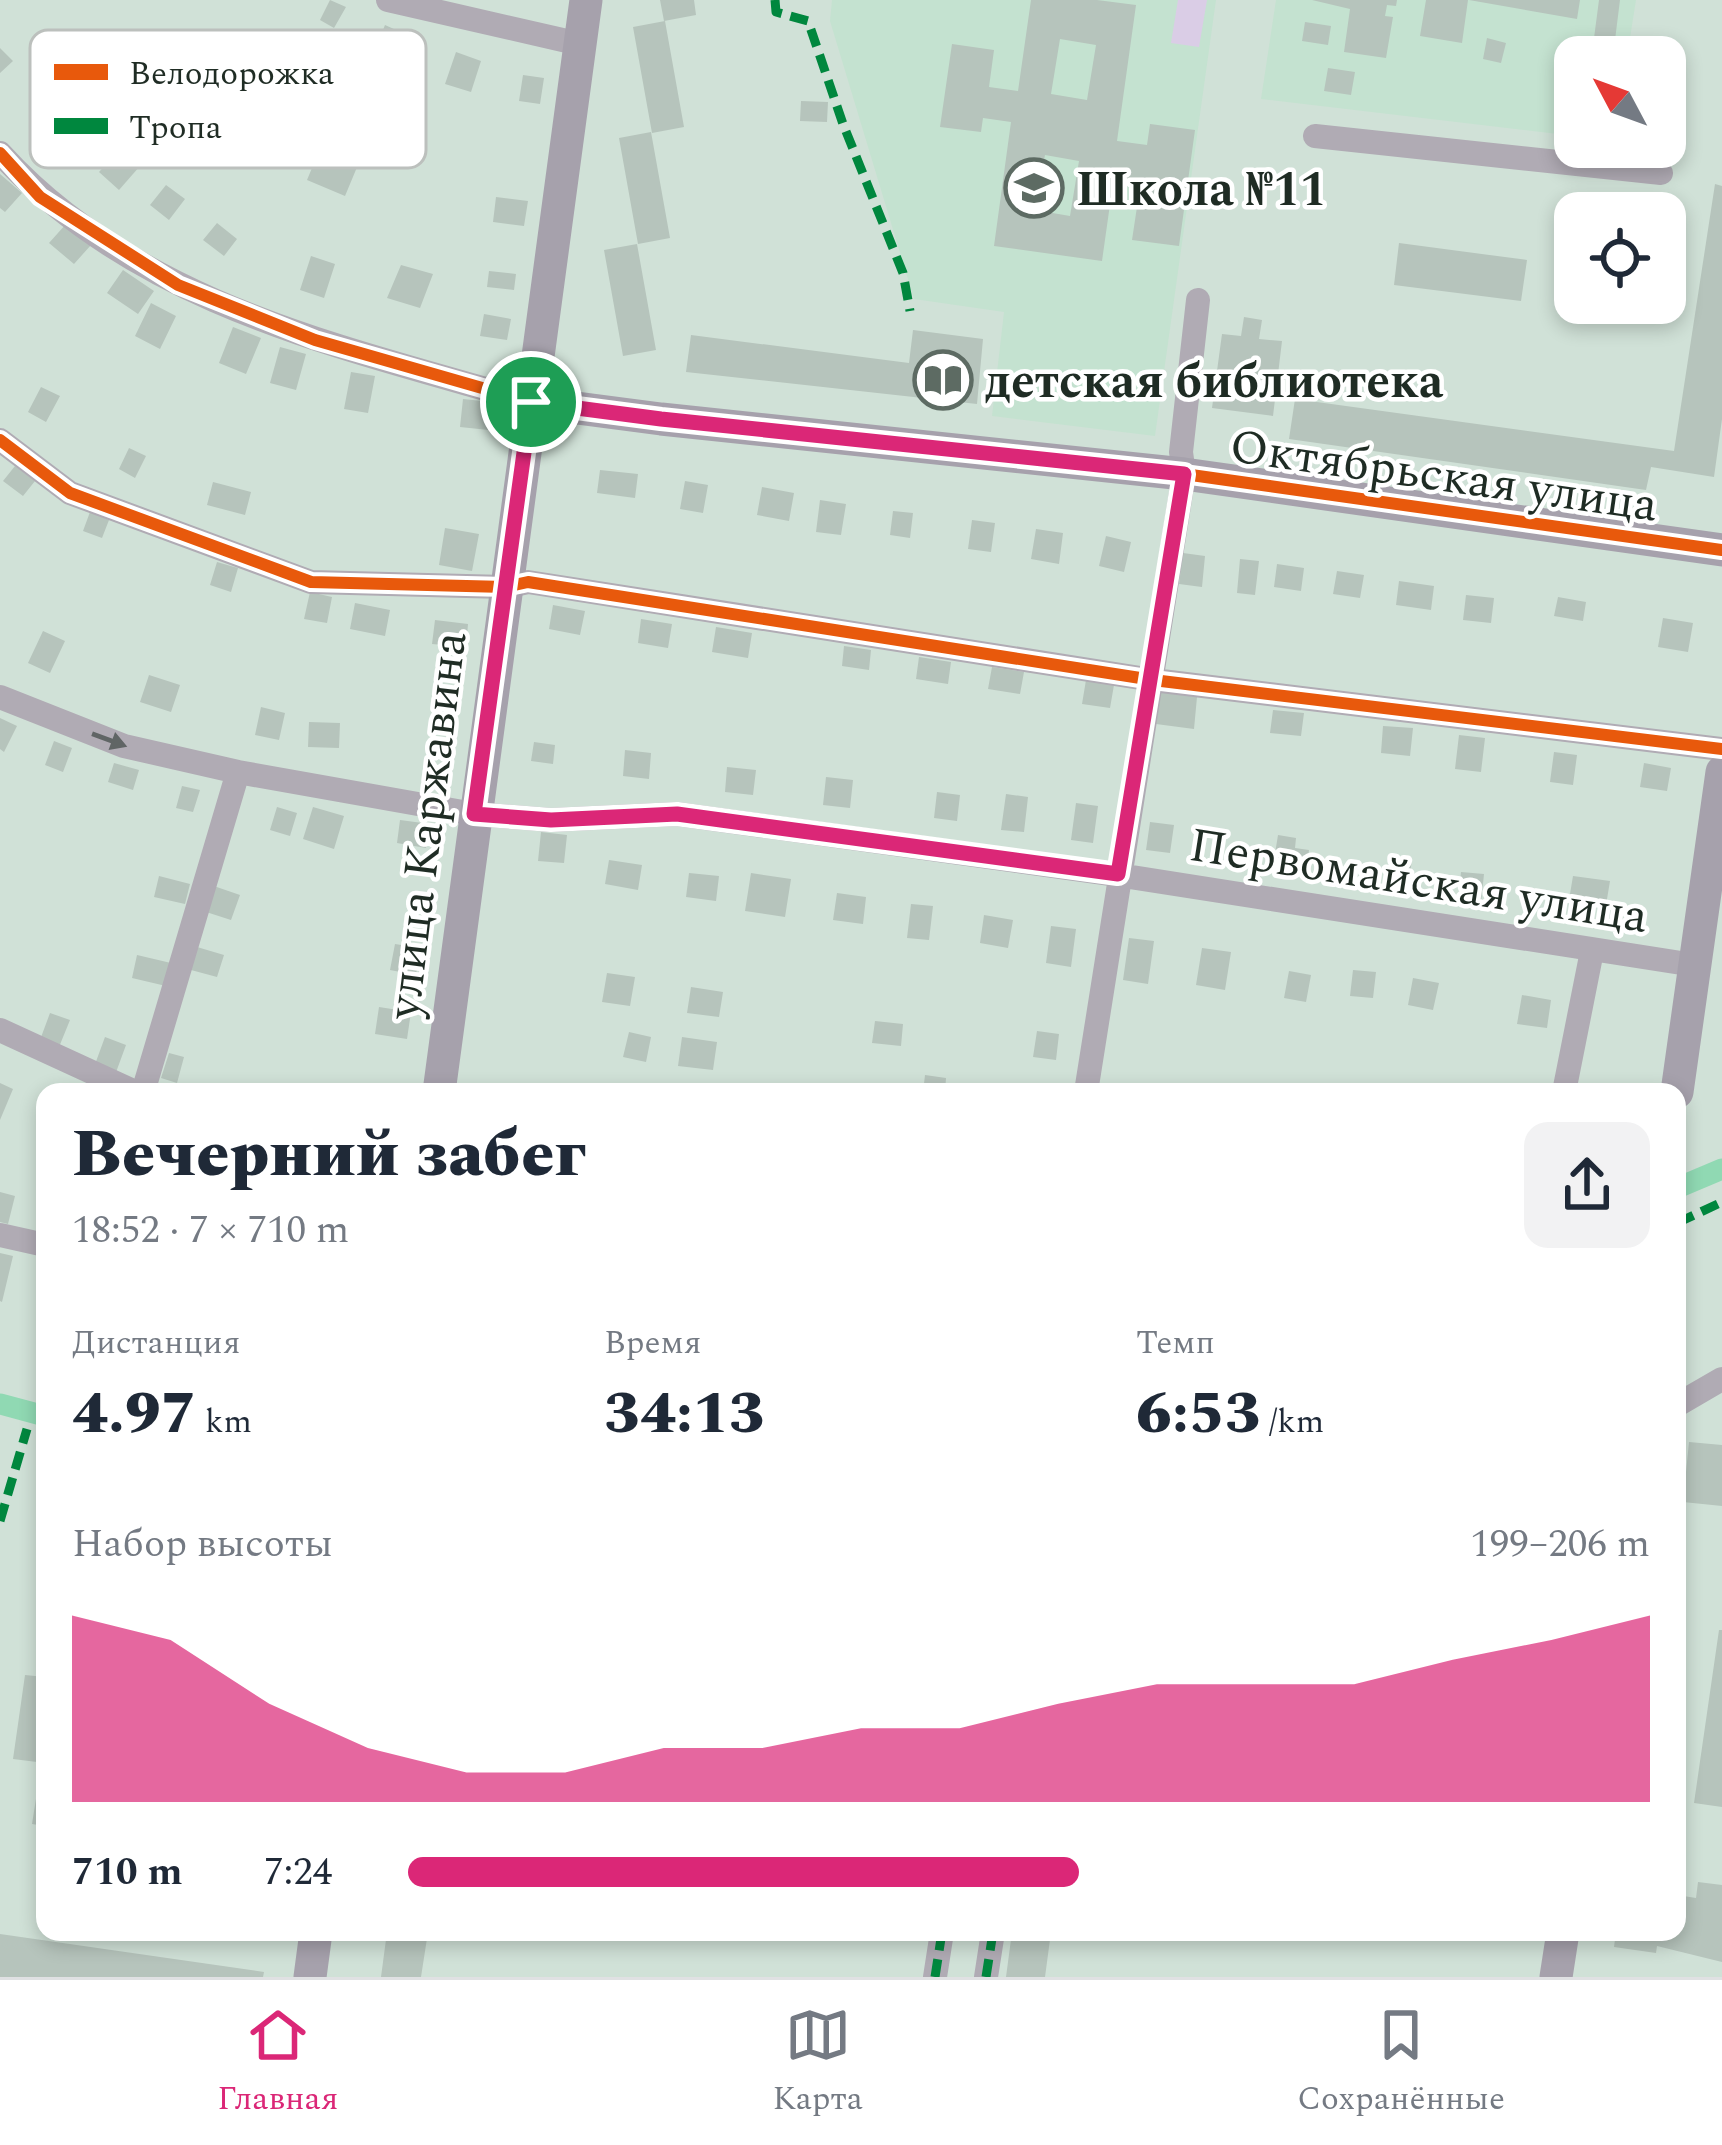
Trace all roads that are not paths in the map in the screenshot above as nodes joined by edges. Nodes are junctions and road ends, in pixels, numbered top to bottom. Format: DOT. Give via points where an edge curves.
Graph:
graph roads {
  1 [pos="388,0"];
  2 [pos="586,0"];
  3 [pos="580,44"];
  4 [pos="1315,136"];
  5 [pos="0,153"];
  6 [pos="1660,172"];
  7 [pos="1198,300"];
  8 [pos="531,402"];
  9 [pos="0,440"];
  10 [pos="1184,474"];
  11 [pos="1722,550"];
  12 [pos="505,587"];
  13 [pos="1153,680"];
  14 [pos="0,697"];
  15 [pos="1722,749"];
  16 [pos="238,772"];
  17 [pos="1722,772"];
  18 [pos="474,814"];
  19 [pos="1716,843"];
  20 [pos="1118,874"];
  21 [pos="1592,951"];
  22 [pos="1694,964"];
  23 [pos="0,1030"];
  24 [pos="119,1083"];
  25 [pos="142,1083"];
  26 [pos="440,1083"];
  27 [pos="1087,1083"];
  28 [pos="1566,1083"];
  29 [pos="1678,1083"];
  30 [pos="0,1235"];
  31 [pos="36,1243"];
  32 [pos="1722,1378"];
  33 [pos="1686,1400"];
  34 [pos="315,1941"];
  35 [pos="941,1941"];
  36 [pos="992,1941"];
  37 [pos="1562,1941"];
  38 [pos="310,1977"];
  39 [pos="935,1977"];
  40 [pos="986,1977"];
  41 [pos="1556,1977"];
  1 -- 3 [label="street"];
  2 -- 3 [label="street, улица Каржавина"];
  3 -- 8 [label="street, улица Каржавина"];
  4 -- 6 [label="street"];
  5 -- 8 [label="street, Октябрьская улица" via="40,197 178,285 315,340"];
  7 -- 10 [label="street"];
  8 -- 10 [label="street, Октябрьская улица"];
  8 -- 12 [label="street, улица Каржавина"];
  9 -- 12 [label="street" via="70,493 311,581"];
  10 -- 11 [label="street, Октябрьская улица"];
  10 -- 13 [label="street"];
  12 -- 13 [label="street" via="528,581"];
  12 -- 18 [label="street, улица Каржавина"];
  13 -- 15 [label="street"];
  13 -- 20 [label="street"];
  14 -- 16 [label="street, Первомайская улица, one-way" via="124,746"];
  16 -- 18 [label="street, Первомайская улица"];
  16 -- 25 [label="street"];
  17 -- 19 [label="street"];
  18 -- 20 [label="street, Первомайская улица" via="677,814"];
  18 -- 26 [label="street, улица Каржавина"];
  19 -- 22 [label="street"];
  20 -- 21 [label="street, Первомайская улица"];
  20 -- 27 [label="street"];
  21 -- 22 [label="street, Первомайская улица"];
  21 -- 28 [label="street"];
  22 -- 29 [label="street"];
  23 -- 24 [label="street"];
  30 -- 31 [label="street"];
  32 -- 33 [label="street"];
  34 -- 38 [label="street"];
  35 -- 39 [label="street"];
  36 -- 40 [label="street"];
  37 -- 41 [label="street"];
}
